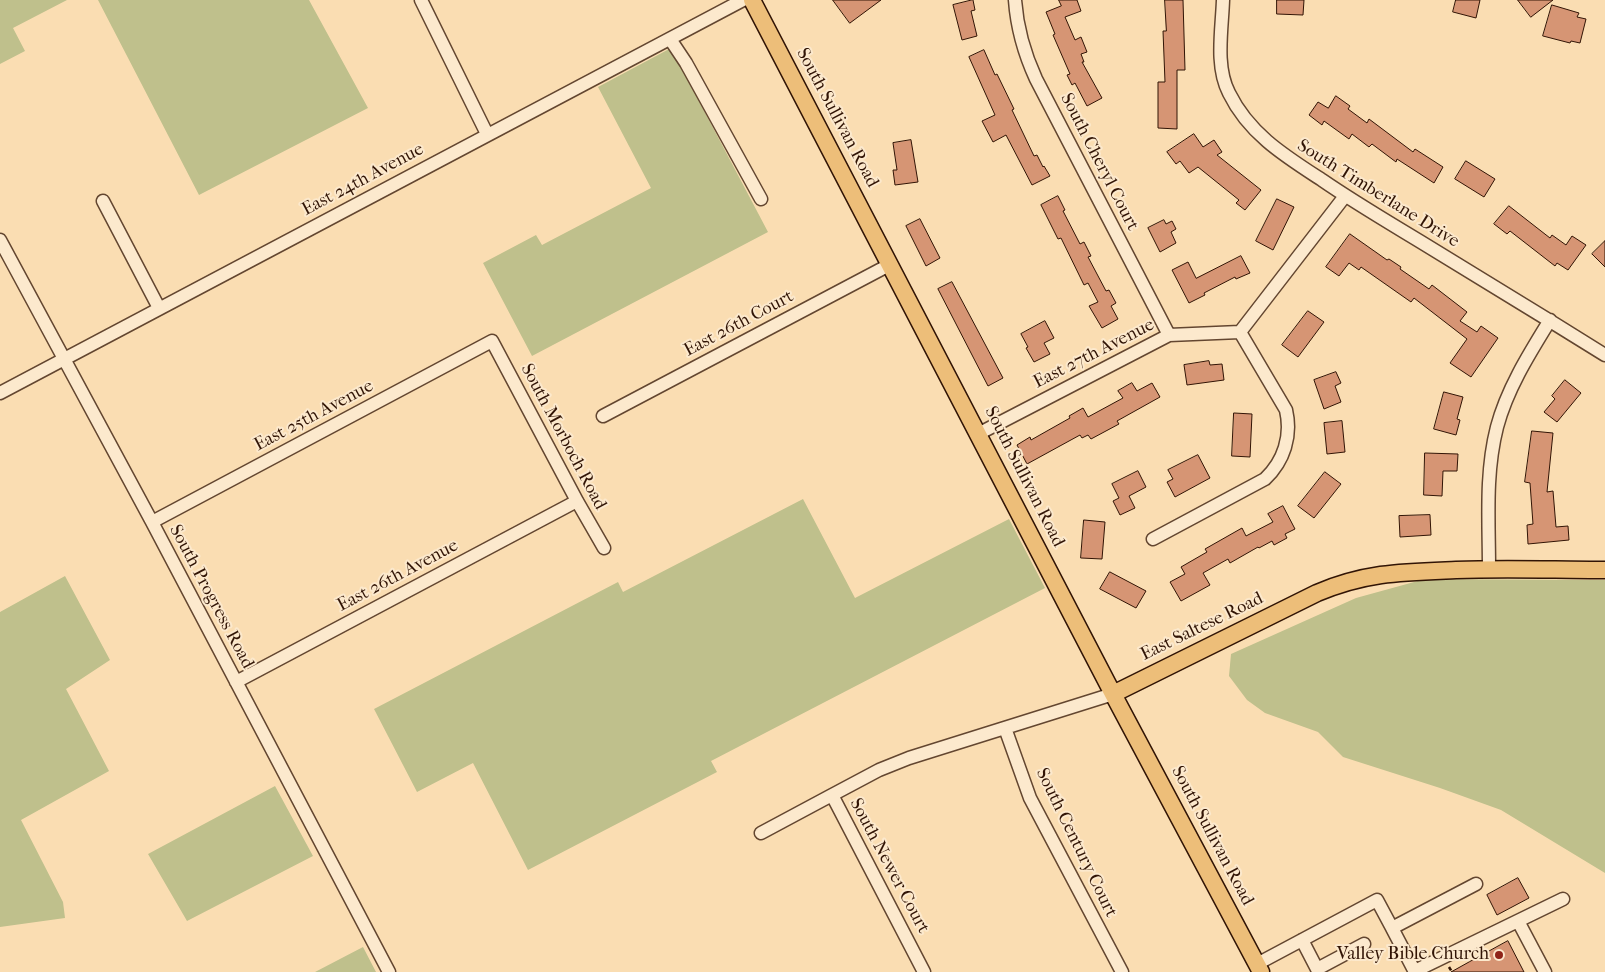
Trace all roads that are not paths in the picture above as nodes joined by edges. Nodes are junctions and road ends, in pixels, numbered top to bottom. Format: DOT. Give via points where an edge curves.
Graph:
graph roads {
  1 [pos="421,0"];
  2 [pos="743,0"];
  3 [pos="752,0"];
  4 [pos="1015,0"];
  5 [pos="1223,0"];
  6 [pos="670,38"];
  7 [pos="488,134"];
  8 [pos="1345,196"];
  9 [pos="761,200"];
  10 [pos="102,201"];
  11 [pos="0,240"];
  12 [pos="890,264"];
  13 [pos="159,308"];
  14 [pos="1550,320"];
  15 [pos="1240,332"];
  16 [pos="1168,335"];
  17 [pos="492,341"];
  18 [pos="1605,355"];
  19 [pos="64,359"];
  20 [pos="0,393"];
  21 [pos="603,416"];
  22 [pos="978,434"];
  23 [pos="577,500"];
  24 [pos="152,522"];
  25 [pos="1153,539"];
  26 [pos="604,548"];
  27 [pos="1489,569"];
  28 [pos="1605,570"];
  29 [pos="236,682"];
  30 [pos="1113,694"];
  31 [pos="1005,728"];
  32 [pos="832,795"];
  33 [pos="761,833"];
  34 [pos="1476,884"];
  35 [pos="1563,898"];
  36 [pos="1518,921"];
  37 [pos="1392,928"];
  38 [pos="1302,940"];
  39 [pos="1364,944"];
  40 [pos="1259,968"];
  41 [pos="389,972"];
  42 [pos="924,972"];
  43 [pos="1122,972"];
  44 [pos="1415,972"];
  45 [pos="1545,972"];
  1 -- 7 [label="street"];
  2 -- 6 [label="street, East 24th Avenue"];
  3 -- 12 [label="main road, South Sullivan Road"];
  4 -- 16 [label="street, South Cheryl Court" via="1027,60"];
  5 -- 8 [label="street, South Timberlane Drive" via="1221,58 1228,93 1256,132 1276,150"];
  6 -- 7 [label="street, East 24th Avenue"];
  6 -- 9 [label="street"];
  7 -- 13 [label="street, East 24th Avenue"];
  8 -- 14 [label="street, South Timberlane Drive"];
  8 -- 15 [label="street"];
  10 -- 13 [label="street"];
  11 -- 19 [label="street, South Progress Road"];
  12 -- 21 [label="street, East 26th Court"];
  12 -- 22 [label="main road, South Sullivan Road"];
  13 -- 19 [label="street, East 24th Avenue"];
  14 -- 18 [label="street, South Timberlane Drive"];
  14 -- 27 [label="street" via="1522,366 1498,425 1488,487"];
  15 -- 16 [label="street, East 27th Avenue"];
  15 -- 25 [label="street" via="1286,410 1289,422 1282,457 1265,478"];
  16 -- 22 [label="street, East 27th Avenue"];
  17 -- 23 [label="street, South Morboch Road"];
  17 -- 24 [label="street, East 25th Avenue"];
  19 -- 20 [label="street, East 24th Avenue"];
  19 -- 24 [label="street, South Progress Road"];
  22 -- 30 [label="main road, South Sullivan Road"];
  23 -- 26 [label="street, South Morboch Road"];
  23 -- 29 [label="street, East 26th Avenue"];
  24 -- 29 [label="street, South Progress Road"];
  27 -- 28 [label="main road, East Saltese Road"];
  27 -- 30 [label="main road, East Saltese Road" via="1400,572 1338,584"];
  29 -- 41 [label="street, South Progress Road"];
  30 -- 31 [label="street, East Saltese Road"];
  30 -- 40 [label="main road, South Sullivan Road"];
  31 -- 32 [label="street, East Saltese Road" via="909,758"];
  31 -- 43 [label="street, South Century Court" via="1030,798"];
  32 -- 33 [label="street, South Newer Court"];
  32 -- 42 [label="street, South Newer Court"];
  34 -- 37 [label="street"];
  35 -- 36 [label="street"];
  36 -- 44 [label="street"];
  36 -- 45 [label="street"];
  37 -- 38 [label="street" via="1377,900"];
  37 -- 44 [label="street"];
  38 -- 39 [label="street" via="1317,969"];
  38 -- 40 [label="street"];
}
